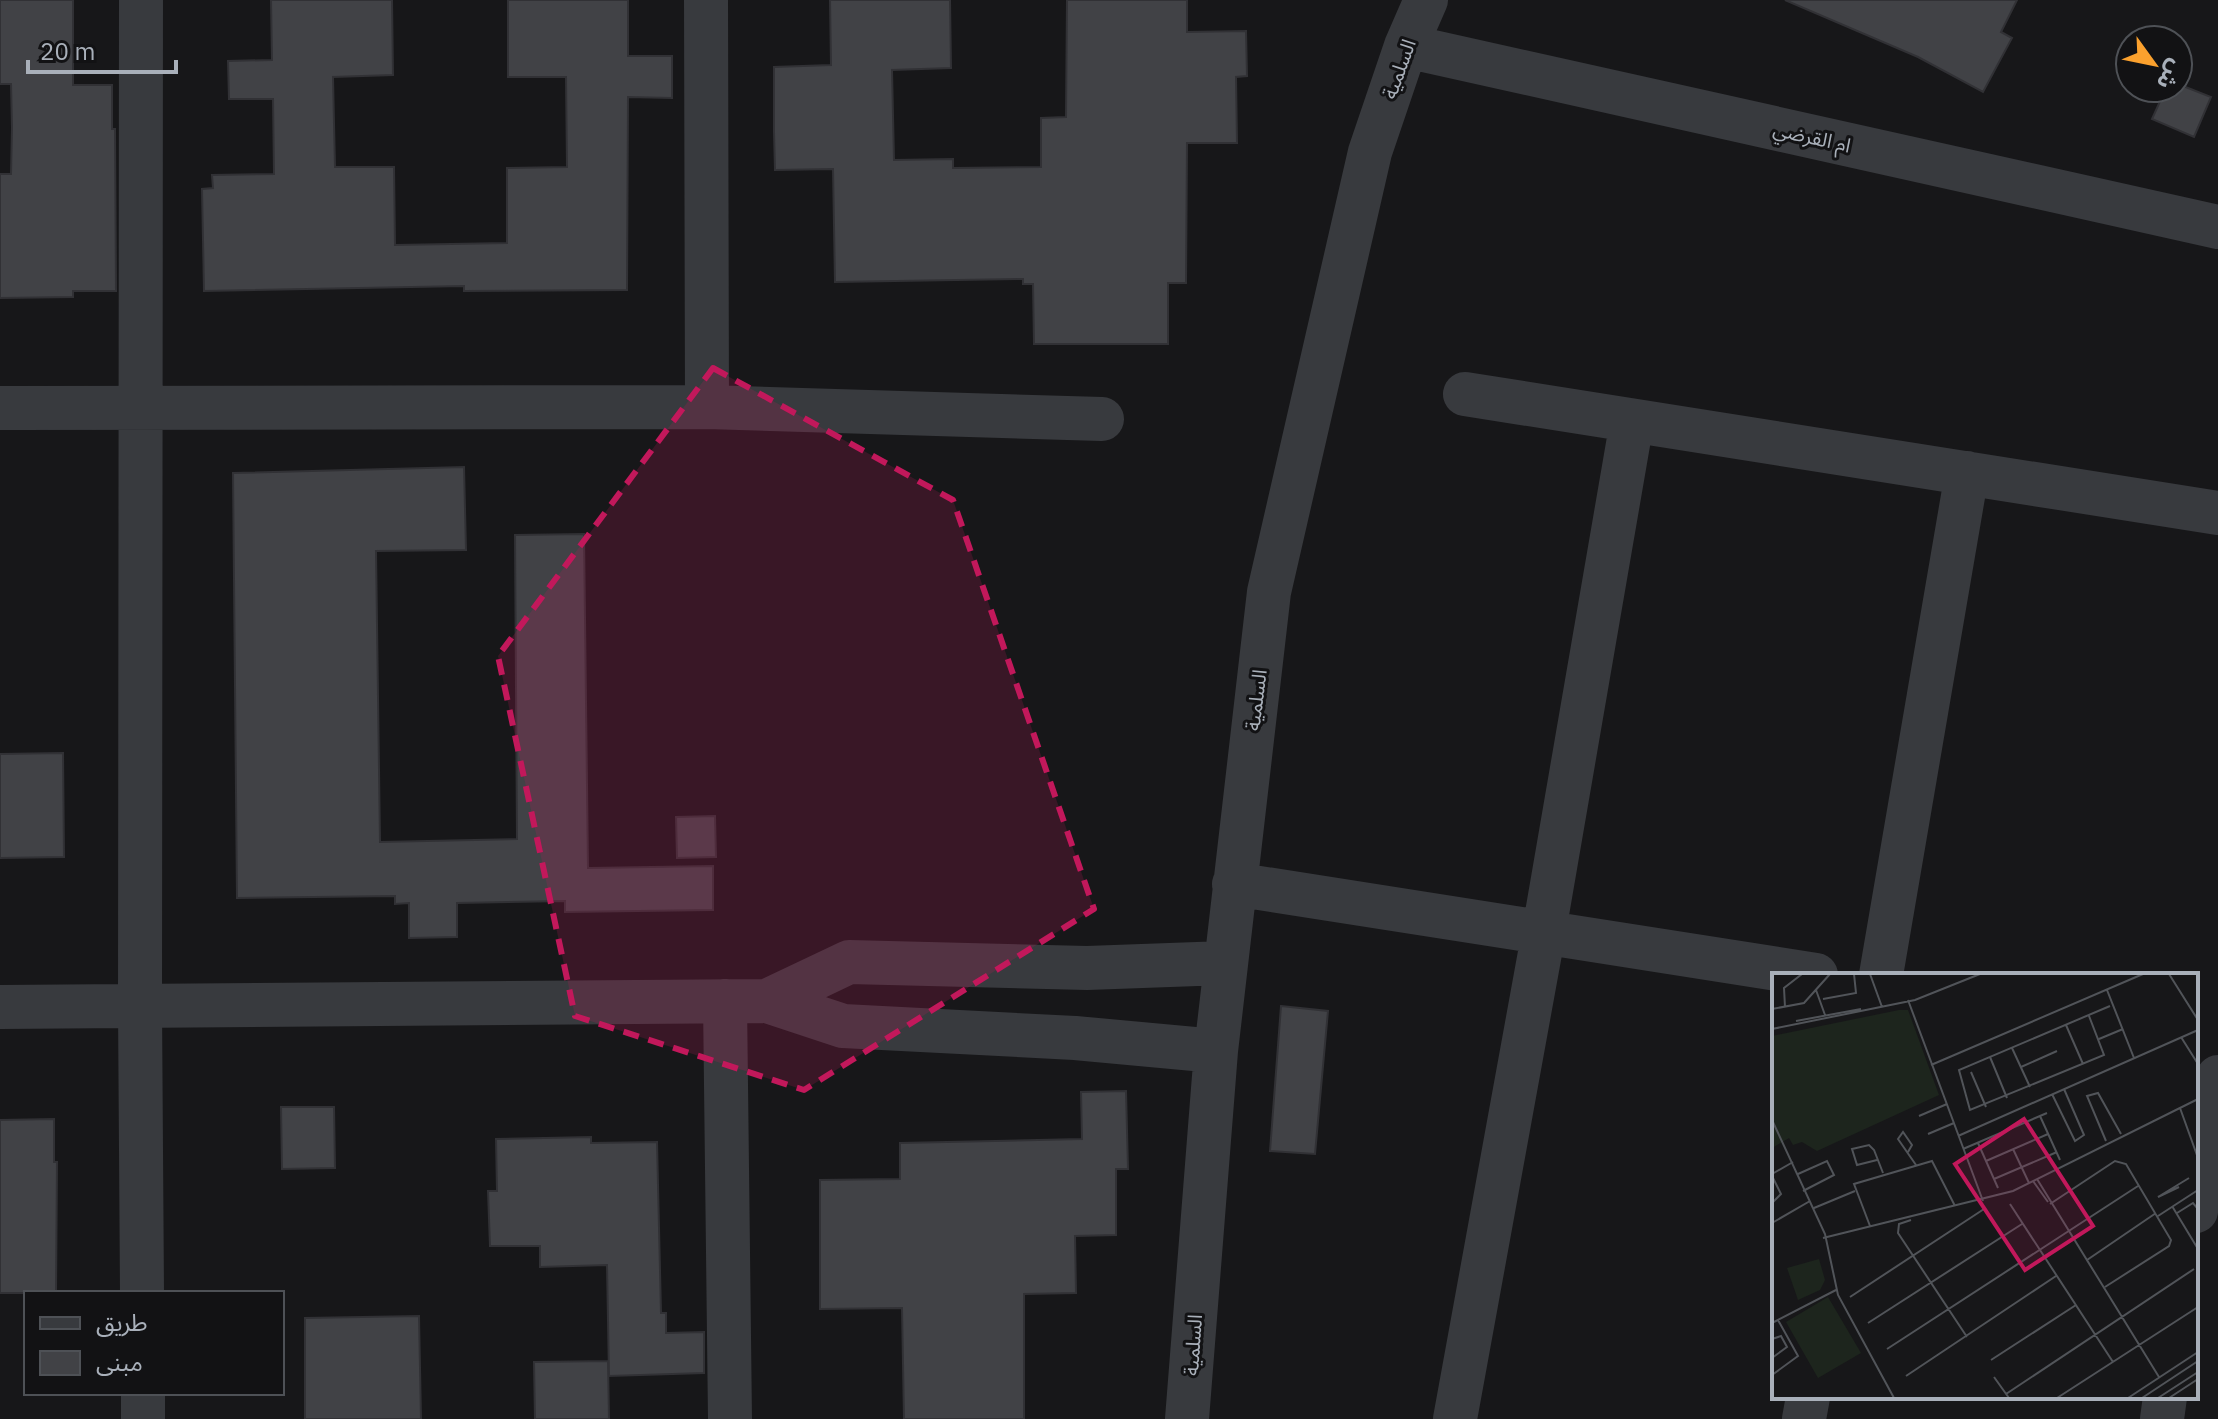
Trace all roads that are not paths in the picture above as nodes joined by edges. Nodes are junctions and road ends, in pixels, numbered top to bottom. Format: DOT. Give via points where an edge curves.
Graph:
graph roads {
  1 [pos="141,0"];
  2 [pos="706,0"];
  3 [pos="1426,0"];
  4 [pos="1406,46"];
  5 [pos="2218,227"];
  6 [pos="1465,394"];
  7 [pos="707,407"];
  8 [pos="0,408"];
  9 [pos="141,409"];
  10 [pos="1102,419"];
  11 [pos="1632,421"];
  12 [pos="1967,473"];
  13 [pos="2218,513"];
  14 [pos="1234,884"];
  15 [pos="1544,931"];
  16 [pos="1225,963"];
  17 [pos="1804,973"];
  18 [pos="1881,973"];
  19 [pos="746,1001"];
  20 [pos="140,1006"];
  21 [pos="0,1007"];
  22 [pos="1216,1051"];
  23 [pos="2218,1077"];
  24 [pos="2198,1199"];
  25 [pos="142,1291"];
  26 [pos="143,1395"];
  27 [pos="1808,1399"];
  28 [pos="2165,1399"];
  29 [pos="143,1419"];
  30 [pos="730,1419"];
  31 [pos="1187,1419"];
  32 [pos="1455,1419"];
  33 [pos="1804,1419"];
  34 [pos="2162,1419"];
  1 -- 9 [label="street"];
  2 -- 7 [label="street"];
  3 -- 4 [label="street, السلمية"];
  4 -- 5 [label="street, ام القرضي"];
  4 -- 14 [label="street, السلمية" via="1370,152 1269,592"];
  6 -- 11 [label="street"];
  7 -- 9 [label="street"];
  7 -- 10 [label="street"];
  8 -- 9 [label="street"];
  9 -- 20 [label="street"];
  11 -- 12 [label="street"];
  11 -- 15 [label="street"];
  12 -- 13 [label="street"];
  12 -- 18 [label="street"];
  14 -- 15 [label="street"];
  14 -- 16 [label="street, السلمية"];
  15 -- 17 [label="street"];
  15 -- 32 [label="street"];
  16 -- 19 [label="street" via="1087,968 849,962"];
  16 -- 22 [label="street, السلمية"];
  19 -- 20 [label="street"];
  19 -- 22 [label="street" via="843,1026"];
  19 -- 30 [label="street"];
  20 -- 21 [label="street"];
  20 -- 25 [label="street"];
  22 -- 31 [label="street, السلمية"];
  23 -- 24 [label="street"];
  26 -- 29 [label="street"];
  27 -- 33 [label="street"];
  28 -- 34 [label="street"];
}
